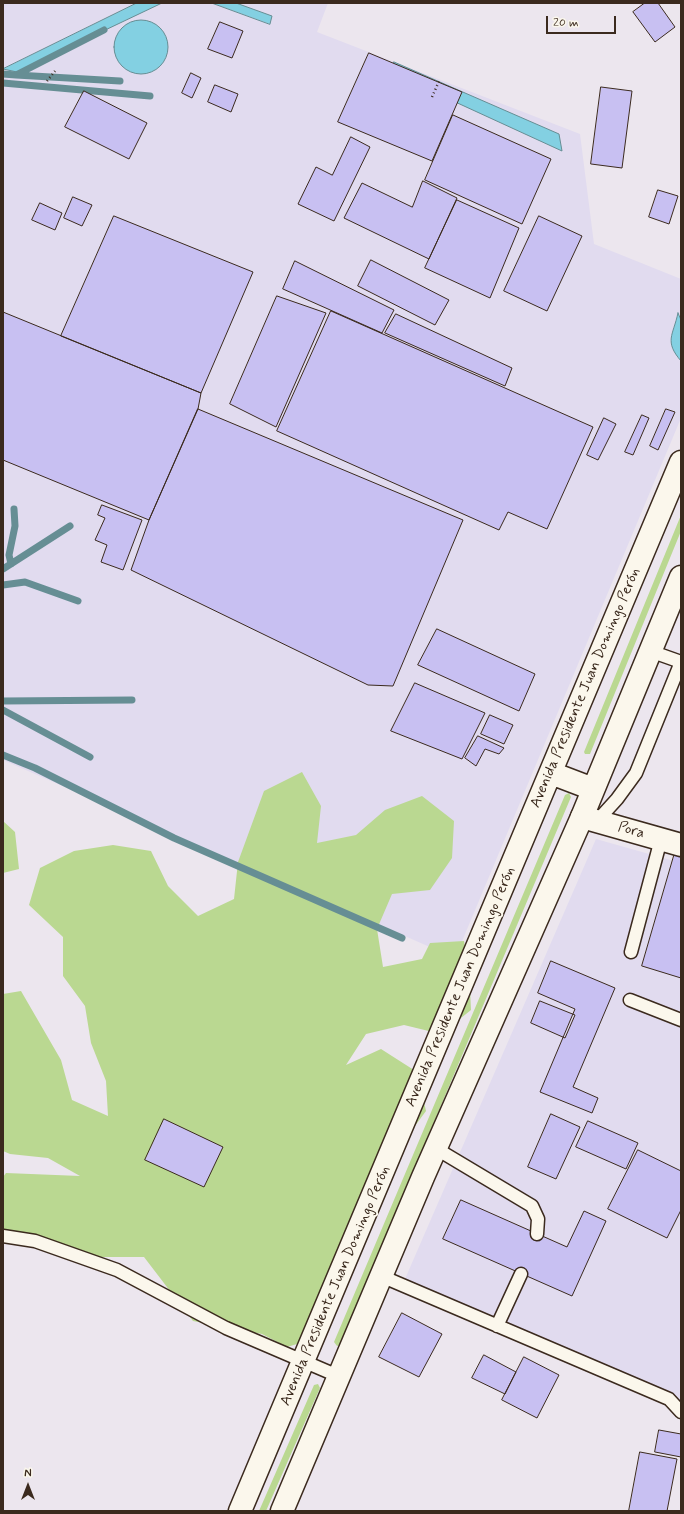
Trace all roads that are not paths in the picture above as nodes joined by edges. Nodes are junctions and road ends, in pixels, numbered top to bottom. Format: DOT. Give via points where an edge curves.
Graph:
graph roads {
  1 [pos="681,462"];
  2 [pos="681,577"];
  3 [pos="650,651"];
  4 [pos="681,662"];
  5 [pos="551,772"];
  6 [pos="593,789"];
  7 [pos="589,819"];
  8 [pos="671,842"];
  9 [pos="632,952"];
  10 [pos="630,1000"];
  11 [pos="681,1020"];
  12 [pos="435,1148"];
  13 [pos="537,1234"];
  14 [pos="3,1236"];
  15 [pos="521,1274"];
  16 [pos="381,1276"];
  17 [pos="497,1326"];
  18 [pos="304,1362"];
  19 [pos="338,1376"];
  20 [pos="681,1412"];
  21 [pos="240,1511"];
  22 [pos="282,1511"];
  1 -- 5 [label="main road, Avenida Presidente Juan Domingo Perón"];
  2 -- 3 [label="main road"];
  3 -- 4 [label="lane"];
  3 -- 6 [label="main road"];
  4 -- 7 [label="lane" via="636,772 617,799"];
  5 -- 6 [label="main road"];
  5 -- 18 [label="main road, Avenida Presidente Juan Domingo Perón"];
  6 -- 7 [label="main road"];
  7 -- 8 [label="main road, Pora"];
  7 -- 12 [label="main road"];
  8 -- 9 [label="lane"];
  10 -- 11 [label="lane"];
  12 -- 13 [label="lane" via="532,1206 538,1220"];
  12 -- 16 [label="main road"];
  14 -- 18 [label="lane" via="35,1241 117,1270 226,1328"];
  15 -- 17 [label="lane"];
  16 -- 17 [label="lane"];
  16 -- 19 [label="main road"];
  17 -- 20 [label="lane" via="669,1399"];
  18 -- 19 [label="lane"];
  18 -- 21 [label="main road, Avenida Presidente Juan Domingo Perón"];
  19 -- 22 [label="main road"];
}
